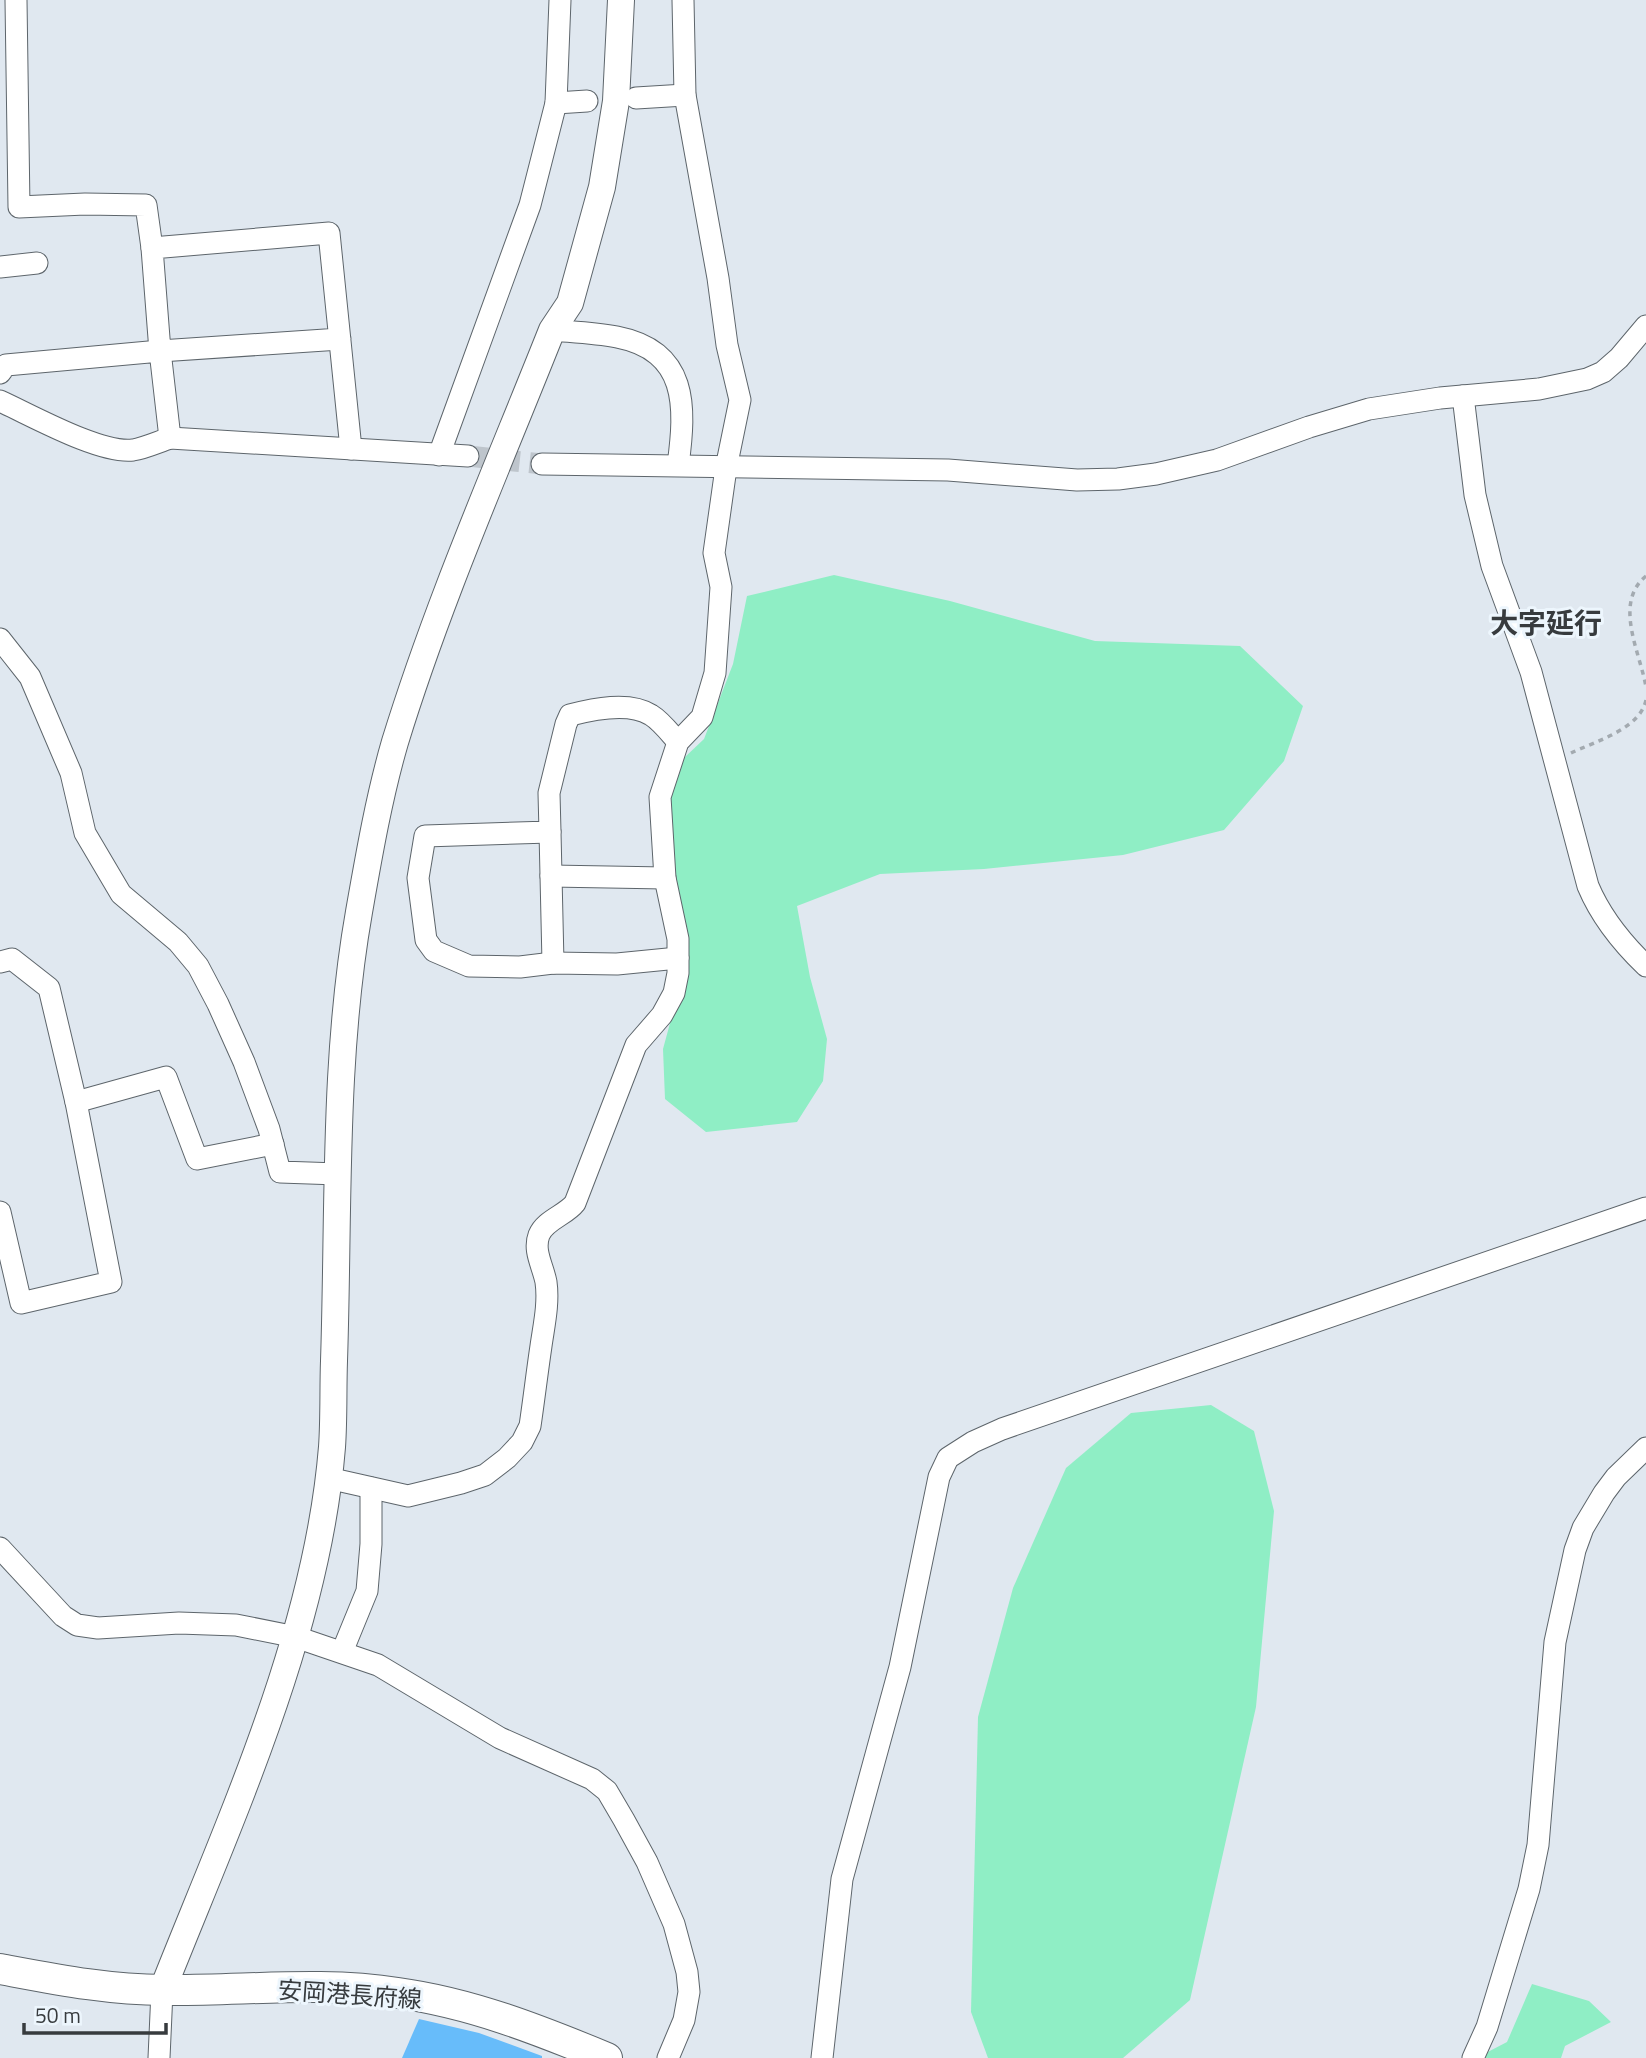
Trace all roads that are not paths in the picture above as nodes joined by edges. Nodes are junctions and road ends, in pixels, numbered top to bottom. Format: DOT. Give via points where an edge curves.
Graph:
graph roads {
  1 [pos="16,0"];
  2 [pos="560,0"];
  3 [pos="609,0"];
  4 [pos="621,0"];
  5 [pos="683,0"];
  6 [pos="685,94"];
  7 [pos="636,98"];
  8 [pos="587,101"];
  9 [pos="556,103"];
  10 [pos="10,206"];
  11 [pos="152,248"];
  12 [pos="37,264"];
  13 [pos="0,267"];
  14 [pos="1646,326"];
  15 [pos="552,330"];
  16 [pos="340,339"];
  17 [pos="160,351"];
  18 [pos="0,373"];
  19 [pos="1463,396"];
  20 [pos="0,401"];
  21 [pos="170,438"];
  22 [pos="351,449"];
  23 [pos="439,455"];
  24 [pos="468,456"];
  25 [pos="542,464"];
  26 [pos="678,465"];
  27 [pos="726,468"];
  28 [pos="0,639"];
  29 [pos="678,741"];
  30 [pos="550,832"];
  31 [pos="551,876"];
  32 [pos="665,878"];
  33 [pos="678,958"];
  34 [pos="0,962"];
  35 [pos="553,963"];
  36 [pos="1646,965"];
  37 [pos="76,1102"];
  38 [pos="273,1143"];
  39 [pos="338,1174"];
  40 [pos="1646,1208"];
  41 [pos="0,1212"];
  42 [pos="1646,1448"];
  43 [pos="328,1478"];
  44 [pos="371,1488"];
  45 [pos="1,1550"];
  46 [pos="296,1637"];
  47 [pos="342,1652"];
  48 [pos="0,1969"];
  49 [pos="162,1990"];
  50 [pos="159,2058"];
  51 [pos="607,2058"];
  52 [pos="668,2058"];
  53 [pos="822,2058"];
  54 [pos="1473,2058"];
  1 -- 10 [label="street"];
  2 -- 9 [label="street"];
  3 -- 15 [label="street" via="603,83 582,200 556,288"];
  4 -- 15 [label="street" via="616,102 602,187 570,303"];
  5 -- 6 [label="street"];
  6 -- 7 [label="street"];
  6 -- 27 [label="street" via="740,400"];
  8 -- 9 [label="street"];
  9 -- 23 [label="street" via="530,205"];
  10 -- 11 [label="street" via="146,205"];
  11 -- 16 [label="street" via="329,233"];
  11 -- 17 [label="street"];
  12 -- 13 [label="street"];
  14 -- 19 [label="street" via="1619,358 1587,379"];
  15 -- 26 [label="street" via="618,337 648,347 667,363 679,382 683,405"];
  15 -- 39 [label="street" via="440,612 394,746 369,856 350,972"];
  16 -- 17 [label="street"];
  16 -- 22 [label="street"];
  17 -- 18 [label="street" via="6,365"];
  17 -- 21 [label="street"];
  19 -- 27 [label="street" via="1369,409 1217,460 1118,479 948,470"];
  19 -- 36 [label="street" via="1475,495 1492,566 1531,672 1588,886 1614,932"];
  20 -- 21 [label="street" via="106,447 132,450"];
  21 -- 22 [label="street"];
  22 -- 23 [label="street"];
  23 -- 24 [label="street"];
  25 -- 26 [label="street"];
  26 -- 27 [label="street"];
  27 -- 29 [label="street" via="714,553 721,587 715,673 702,718"];
  28 -- 38 [label="street" via="30,677 71,773 85,832 121,894 178,942 198,967 244,1062"];
  29 -- 30 [label="street" via="650,714 629,708 601,707 570,715 548,793"];
  29 -- 32 [label="street" via="660,797"];
  30 -- 31 [label="street"];
  30 -- 35 [label="street" via="425,836 418,878 426,940 435,951 469,966"];
  31 -- 32 [label="street"];
  31 -- 35 [label="street"];
  32 -- 33 [label="street"];
  33 -- 35 [label="street" via="617,964"];
  33 -- 44 [label="street" via="674,993 636,1045 575,1203 539,1234 546,1311 530,1426 522,1442 485,1475 461,1483 408,1496"];
  34 -- 37 [label="street" via="12,959 49,988"];
  37 -- 38 [label="street" via="166,1077 197,1159"];
  37 -- 41 [label="street" via="111,1282 21,1303"];
  38 -- 39 [label="street" via="280,1172"];
  39 -- 43 [label="street"];
  40 -- 53 [label="street" via="1002,1429 948,1458 939,1477 900,1667 842,1879"];
  42 -- 54 [label="street" via="1604,1493 1575,1550 1555,1642 1538,1844 1487,2027"];
  43 -- 44 [label="street"];
  43 -- 46 [label="street"];
  44 -- 47 [label="street" via="367,1591"];
  45 -- 46 [label="street" via="63,1616 78,1625 236,1626"];
  46 -- 47 [label="street"];
  46 -- 49 [label="street"];
  47 -- 52 [label="street" via="378,1665 500,1738 592,1779 607,1791 647,1862 674,1924 687,1972 684,2020"];
  48 -- 49 [label="main road, 安岡港長府線" via="95,1986"];
  49 -- 50 [label="street"];
  49 -- 51 [label="main road, 安岡港長府線" via="396,1992 482,2011"];
}
